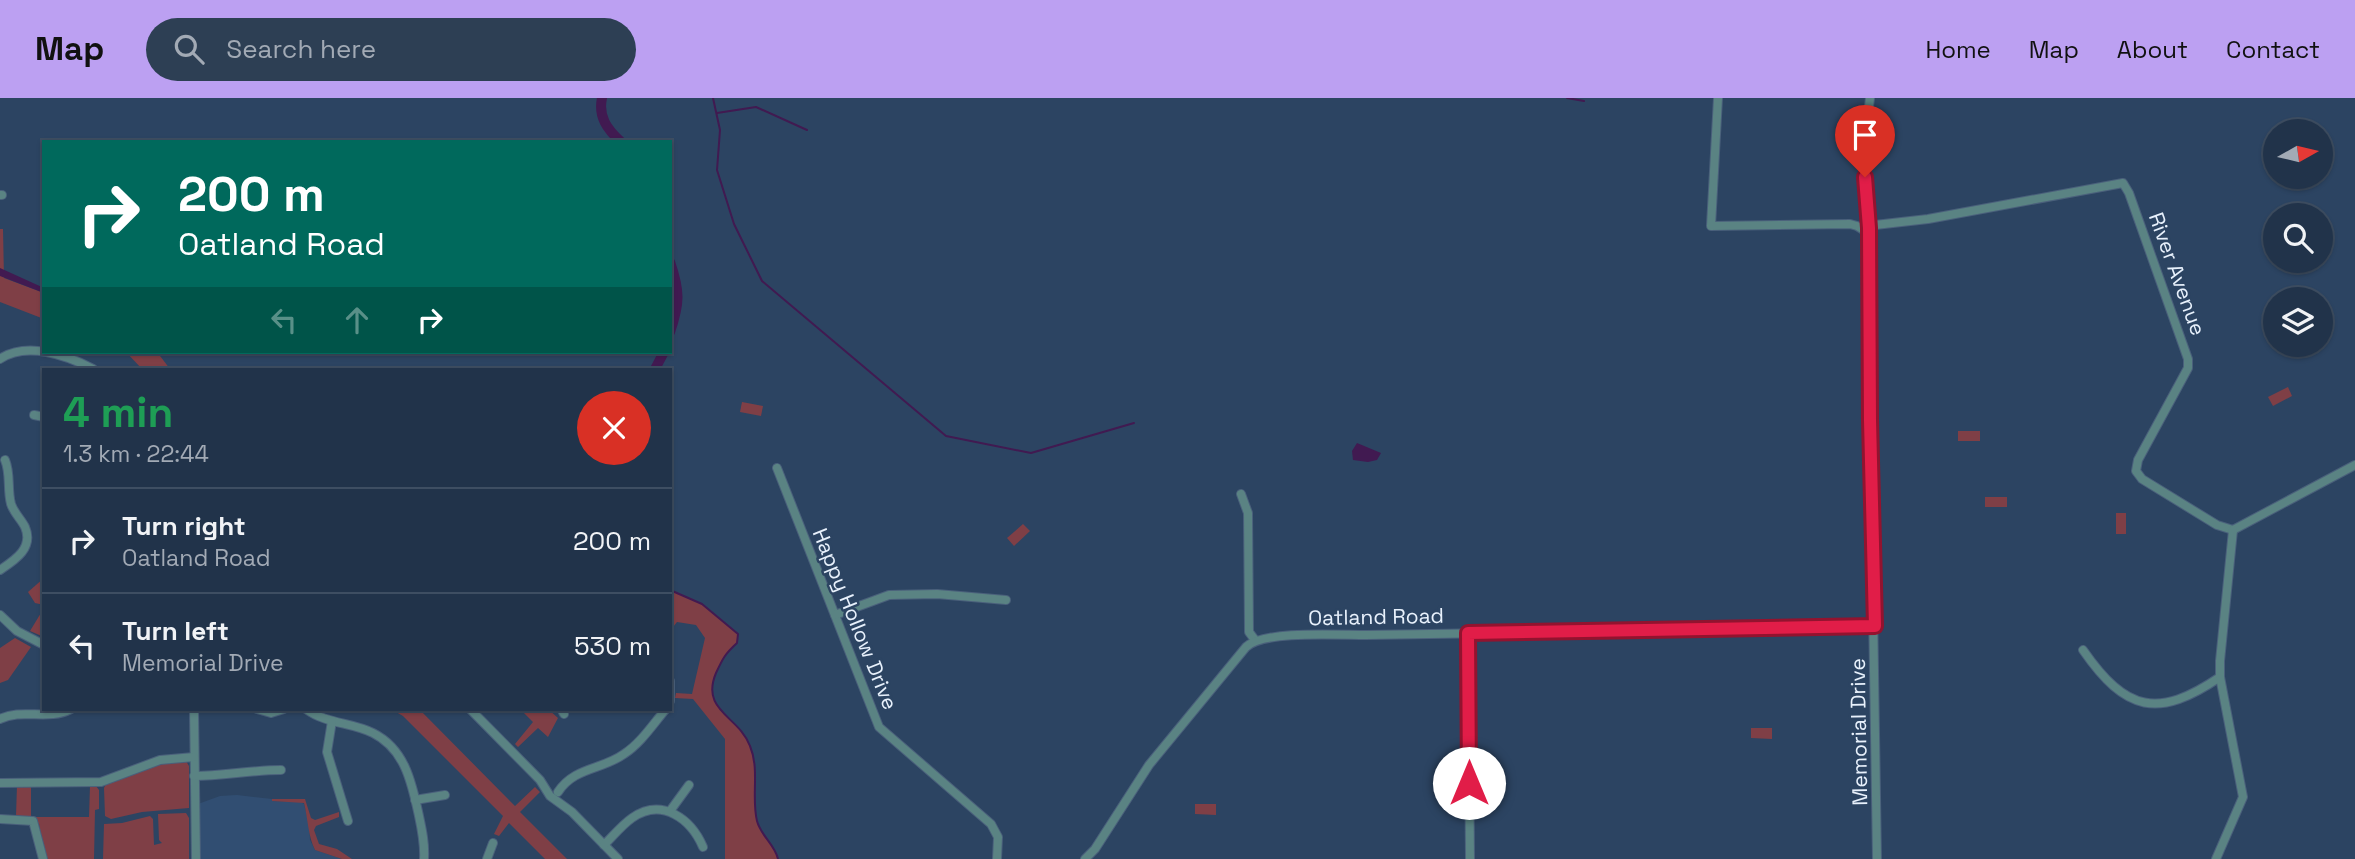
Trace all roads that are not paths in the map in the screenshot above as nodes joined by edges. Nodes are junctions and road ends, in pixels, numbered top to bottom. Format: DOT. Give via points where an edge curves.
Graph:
graph roads {
  1 [pos="1718,98"];
  2 [pos="1870,98"];
  3 [pos="1868,230"];
  4 [pos="0,346"];
  5 [pos="42,352"];
  6 [pos="47,354"];
  7 [pos="3,358"];
  8 [pos="90,368"];
  9 [pos="34,415"];
  10 [pos="42,417"];
  11 [pos="5,460"];
  12 [pos="2355,465"];
  13 [pos="777,468"];
  14 [pos="1241,494"];
  15 [pos="2233,530"];
  16 [pos="0,570"];
  17 [pos="1006,600"];
  18 [pos="0,615"];
  19 [pos="835,615"];
  20 [pos="1875,626"];
  21 [pos="1468,633"];
  22 [pos="1255,640"];
  23 [pos="42,644"];
  24 [pos="2083,650"];
  25 [pos="2220,677"];
  26 [pos="66,711"];
  27 [pos="194,711"];
  28 [pos="310,711"];
  29 [pos="472,711"];
  30 [pos="664,711"];
  31 [pos="0,719"];
  32 [pos="332,721"];
  33 [pos="194,757"];
  34 [pos="281,770"];
  35 [pos="194,776"];
  36 [pos="0,783"];
  37 [pos="690,785"];
  38 [pos="555,792"];
  39 [pos="445,795"];
  40 [pos="415,800"];
  41 [pos="670,811"];
  42 [pos="0,819"];
  43 [pos="348,821"];
  44 [pos="493,843"];
  45 [pos="604,845"];
  46 [pos="703,847"];
  47 [pos="43,859"];
  48 [pos="193,859"];
  49 [pos="424,859"];
  50 [pos="487,859"];
  51 [pos="618,859"];
  52 [pos="998,859"];
  53 [pos="1084,859"];
  54 [pos="1470,859"];
  55 [pos="1877,859"];
  56 [pos="2216,859"];
  1 -- 3 [label="street" via="1711,226 1850,225"];
  2 -- 3 [label="street" via="1864,147"];
  3 -- 15 [label="street, River Avenue" via="1875,225 2123,183 2188,359 2188,368 2136,471 2217,525"];
  3 -- 20 [label="street, Memorial Drive"];
  4 -- 7 [label="street"];
  5 -- 7 [label="street" via="20,350"];
  6 -- 8 [label="street"];
  9 -- 10 [label="street"];
  11 -- 16 [label="street" via="11,501 27,540 21,554"];
  12 -- 15 [label="street"];
  13 -- 19 [label="street, Happy Hollow Drive"];
  14 -- 22 [label="street" via="1248,513 1249,632"];
  15 -- 25 [label="street"];
  17 -- 19 [label="street" via="889,595"];
  18 -- 23 [label="street" via="17,631"];
  19 -- 52 [label="street, Happy Hollow Drive" via="879,727 991,824 999,837"];
  20 -- 21 [label="street, Oatland Road"];
  20 -- 55 [label="street, Memorial Drive"];
  21 -- 22 [label="street, Oatland Road"];
  21 -- 54 [label="street"];
  22 -- 53 [label="street" via="1149,765 1096,849"];
  24 -- 25 [label="street" via="2118,690 2149,704 2180,701"];
  25 -- 56 [label="street" via="2243,797"];
  26 -- 31 [label="street"];
  27 -- 33 [label="street"];
  28 -- 32 [label="street"];
  29 -- 38 [label="street"];
  30 -- 38 [label="street" via="628,752 583,771"];
  32 -- 40 [label="street" via="368,731 390,746 408,772"];
  32 -- 43 [label="street" via="327,752"];
  33 -- 35 [label="street"];
  33 -- 36 [label="street" via="160,760 101,782"];
  34 -- 35 [label="street"];
  35 -- 48 [label="street"];
  37 -- 41 [label="street"];
  38 -- 45 [label="street"];
  39 -- 40 [label="street"];
  40 -- 49 [label="street"];
  41 -- 45 [label="street" via="638,814"];
  41 -- 46 [label="street" via="691,825"];
  42 -- 47 [label="street" via="33,821"];
  44 -- 50 [label="street"];
  45 -- 51 [label="street"];
}
